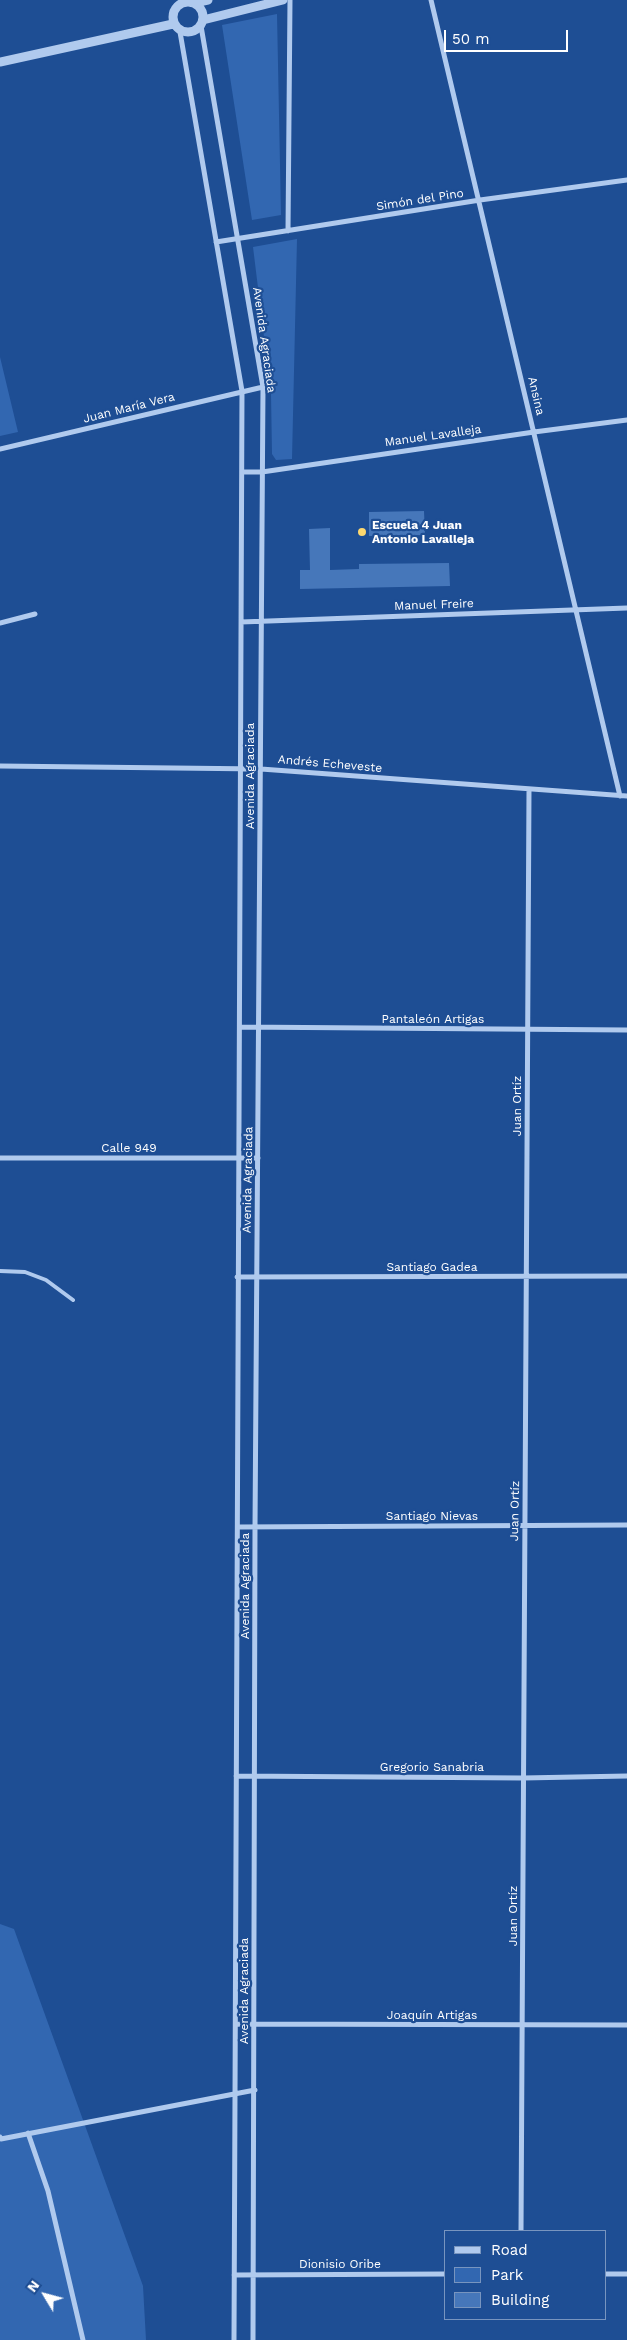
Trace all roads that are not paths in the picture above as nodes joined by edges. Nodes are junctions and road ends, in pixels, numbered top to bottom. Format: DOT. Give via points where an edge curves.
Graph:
graph roads {
  1 [pos="208,0"];
  2 [pos="283,0"];
  3 [pos="290,0"];
  4 [pos="432,0"];
  5 [pos="188,2"];
  6 [pos="202,23"];
  7 [pos="173,24"];
  8 [pos="180,32"];
  9 [pos="0,62"];
  10 [pos="627,180"];
  11 [pos="480,200"];
  12 [pos="288,231"];
  13 [pos="239,238"];
  14 [pos="216,242"];
  15 [pos="263,386"];
  16 [pos="242,391"];
  17 [pos="627,420"];
  18 [pos="534,432"];
  19 [pos="0,449"];
  20 [pos="242,472"];
  21 [pos="262,472"];
  22 [pos="627,608"];
  23 [pos="575,610"];
  24 [pos="36,614"];
  25 [pos="260,621"];
  26 [pos="241,622"];
  27 [pos="0,623"];
  28 [pos="0,766"];
  29 [pos="242,768"];
  30 [pos="261,769"];
  31 [pos="529,791"];
  32 [pos="620,796"];
  33 [pos="627,796"];
  34 [pos="240,1027"];
  35 [pos="258,1027"];
  36 [pos="526,1030"];
  37 [pos="627,1030"];
  38 [pos="0,1158"];
  39 [pos="240,1158"];
  40 [pos="258,1158"];
  41 [pos="0,1271"];
  42 [pos="627,1276"];
  43 [pos="237,1277"];
  44 [pos="257,1277"];
  45 [pos="527,1277"];
  46 [pos="73,1300"];
  47 [pos="627,1525"];
  48 [pos="255,1526"];
  49 [pos="524,1526"];
  50 [pos="238,1527"];
  51 [pos="236,1776"];
  52 [pos="254,1776"];
  53 [pos="627,1776"];
  54 [pos="523,1778"];
  55 [pos="237,2024"];
  56 [pos="254,2024"];
  57 [pos="523,2025"];
  58 [pos="627,2025"];
  59 [pos="254,2090"];
  60 [pos="236,2094"];
  61 [pos="28,2133"];
  62 [pos="0,2137"];
  63 [pos="520,2230"];
  64 [pos="254,2274"];
  65 [pos="444,2274"];
  66 [pos="607,2274"];
  67 [pos="627,2274"];
  68 [pos="234,2275"];
  69 [pos="83,2340"];
  70 [pos="234,2340"];
  71 [pos="253,2340"];
  1 -- 5 [label="street"];
  2 -- 6 [label="street"];
  3 -- 12 [label="street"];
  4 -- 11 [label="street, Ansina"];
  5 -- 6 [label="street" via="202,10"];
  5 -- 7 [label="street" via="176,6 172,14"];
  6 -- 8 [label="street" via="192,33"];
  6 -- 13 [label="street, Avenida Agraciada"];
  7 -- 8 [label="street"];
  7 -- 9 [label="street"];
  8 -- 14 [label="street, Avenida Agraciada"];
  10 -- 11 [label="street, Simón del Pino"];
  11 -- 12 [label="street, Simón del Pino"];
  11 -- 18 [label="street, Ansina"];
  12 -- 13 [label="street, Simón del Pino"];
  13 -- 14 [label="street, Simón del Pino"];
  13 -- 15 [label="street, Avenida Agraciada"];
  14 -- 16 [label="street, Avenida Agraciada"];
  15 -- 16 [label="street, Juan María Vera"];
  15 -- 21 [label="street, Avenida Agraciada"];
  16 -- 19 [label="street, Juan María Vera"];
  16 -- 20 [label="street, Avenida Agraciada"];
  17 -- 18 [label="street, Manuel Lavalleja"];
  18 -- 21 [label="street, Manuel Lavalleja"];
  18 -- 23 [label="street, Ansina"];
  20 -- 21 [label="street, Manuel Lavalleja"];
  20 -- 26 [label="street, Avenida Agraciada"];
  21 -- 25 [label="street, Avenida Agraciada"];
  22 -- 23 [label="street, Manuel Freire"];
  23 -- 25 [label="street, Manuel Freire"];
  23 -- 32 [label="street, Ansina"];
  24 -- 27 [label="street"];
  25 -- 26 [label="street, Manuel Freire"];
  25 -- 30 [label="street, Avenida Agraciada"];
  26 -- 29 [label="street, Avenida Agraciada"];
  28 -- 29 [label="street, Andrés Echeveste"];
  29 -- 30 [label="street, Andrés Echeveste"];
  29 -- 34 [label="street, Avenida Agraciada"];
  30 -- 31 [label="street, Andrés Echeveste"];
  30 -- 35 [label="street, Avenida Agraciada"];
  31 -- 32 [label="street, Andrés Echeveste"];
  31 -- 36 [label="street, Juan Ortíz"];
  32 -- 33 [label="street, Andrés Echeveste"];
  34 -- 35 [label="street, Pantaleón Artigas"];
  34 -- 39 [label="street, Avenida Agraciada"];
  35 -- 36 [label="street, Pantaleón Artigas"];
  35 -- 40 [label="street, Avenida Agraciada"];
  36 -- 37 [label="street, Pantaleón Artigas"];
  36 -- 45 [label="street, Juan Ortíz"];
  38 -- 39 [label="street, Calle 949"];
  39 -- 40 [label="street, Calle 949"];
  39 -- 43 [label="street, Avenida Agraciada"];
  40 -- 44 [label="street, Avenida Agraciada"];
  41 -- 46 [label="lane" via="25,1272 46,1280"];
  42 -- 45 [label="street, Santiago Gadea"];
  43 -- 44 [label="street, Santiago Gadea"];
  43 -- 50 [label="street, Avenida Agraciada"];
  44 -- 45 [label="street, Santiago Gadea"];
  44 -- 48 [label="street, Avenida Agraciada"];
  45 -- 49 [label="street, Juan Ortíz"];
  47 -- 49 [label="street, Santiago Nievas"];
  48 -- 49 [label="street, Santiago Nievas"];
  48 -- 50 [label="street, Santiago Nievas"];
  48 -- 52 [label="street, Avenida Agraciada"];
  49 -- 54 [label="street, Juan Ortíz"];
  50 -- 51 [label="street, Avenida Agraciada"];
  51 -- 52 [label="street, Gregorio Sanabria"];
  51 -- 55 [label="street, Avenida Agraciada"];
  52 -- 54 [label="street, Gregorio Sanabria"];
  52 -- 56 [label="street, Avenida Agraciada"];
  53 -- 54 [label="street, Gregorio Sanabria"];
  54 -- 57 [label="street, Juan Ortíz"];
  55 -- 56 [label="street, Joaquín Artigas"];
  55 -- 60 [label="street, Avenida Agraciada"];
  56 -- 57 [label="street, Joaquín Artigas"];
  56 -- 59 [label="street, Avenida Agraciada"];
  57 -- 58 [label="street, Joaquín Artigas"];
  57 -- 63 [label="street, Juan Ortíz"];
  59 -- 60 [label="street"];
  59 -- 64 [label="street, Avenida Agraciada"];
  60 -- 61 [label="street"];
  60 -- 68 [label="street, Avenida Agraciada"];
  61 -- 62 [label="street"];
  61 -- 69 [label="street" via="48,2191"];
  64 -- 65 [label="street, Dionisio Oribe"];
  64 -- 68 [label="street, Dionisio Oribe"];
  64 -- 71 [label="street, Avenida Agraciada"];
  66 -- 67 [label="street"];
  68 -- 70 [label="street, Avenida Agraciada"];
}
